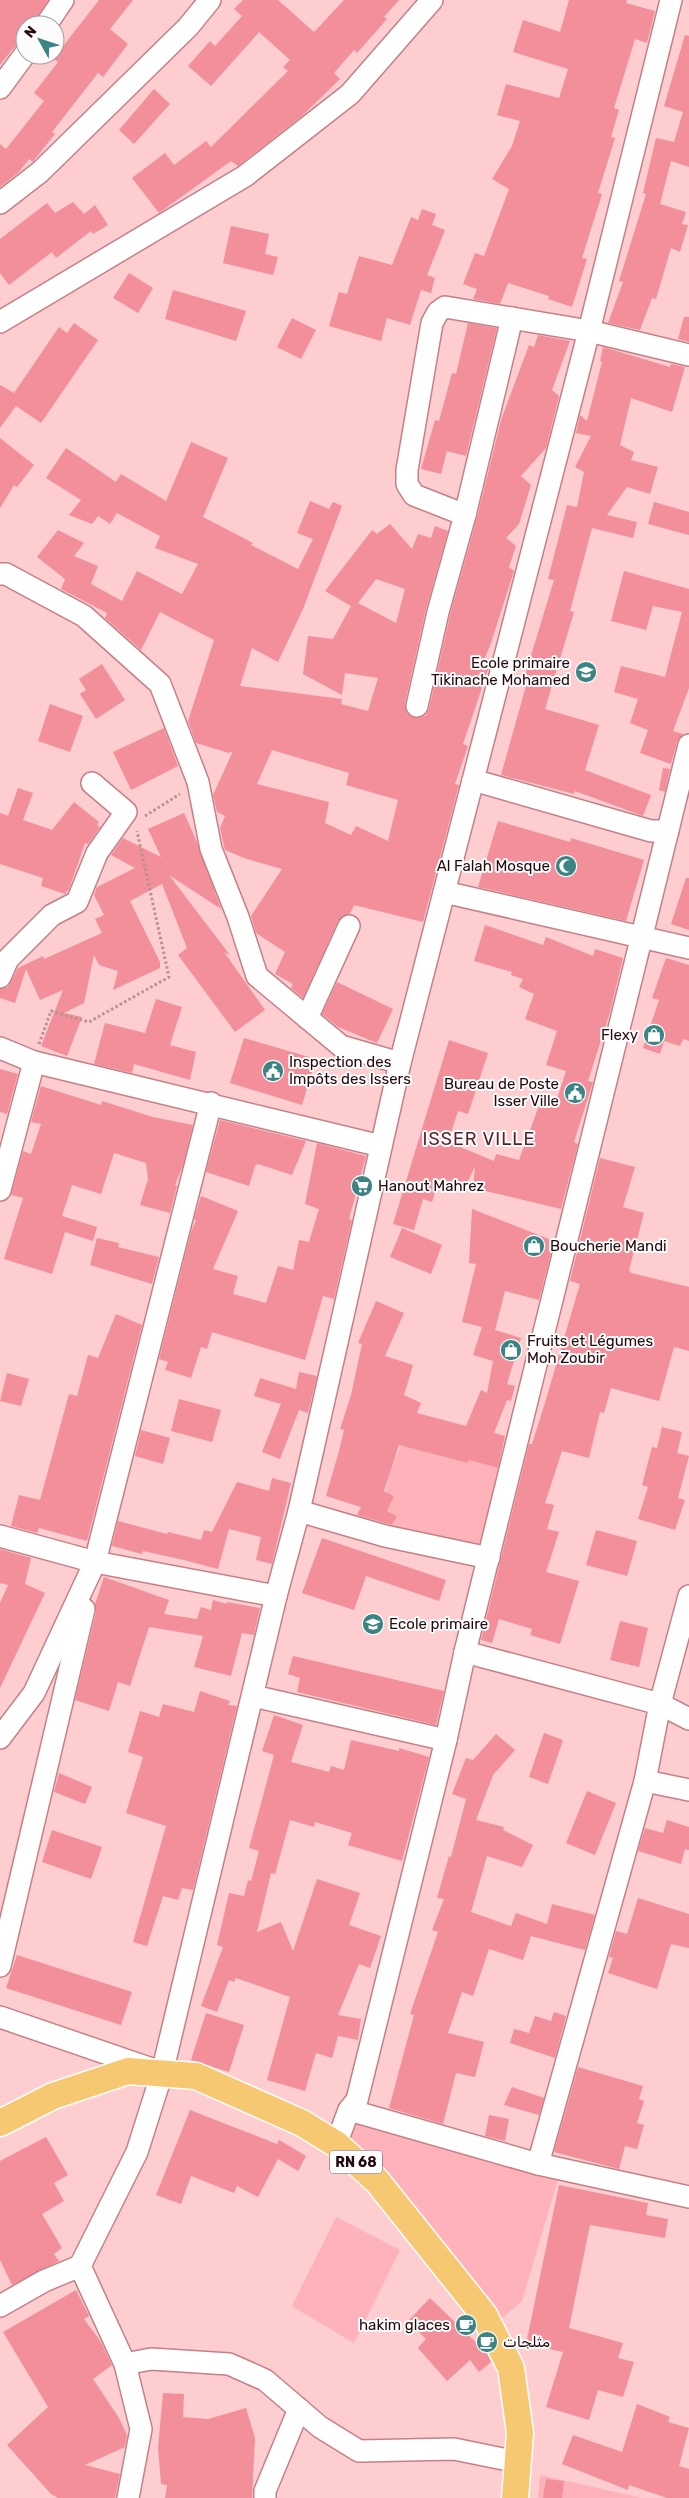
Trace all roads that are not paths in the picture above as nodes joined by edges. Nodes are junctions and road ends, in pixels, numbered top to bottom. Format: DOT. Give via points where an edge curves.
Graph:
graph roads {
  1 [pos="63,0"];
  2 [pos="210,0"];
  3 [pos="432,0"];
  4 [pos="671,0"];
  5 [pos="53,15"];
  6 [pos="17,65"];
  7 [pos="0,88"];
  8 [pos="0,203"];
  9 [pos="512,318"];
  10 [pos="0,322"];
  11 [pos="589,331"];
  12 [pos="689,355"];
  13 [pos="465,515"];
  14 [pos="0,574"];
  15 [pos="417,706"];
  16 [pos="689,745"];
  17 [pos="473,780"];
  18 [pos="92,784"];
  19 [pos="668,831"];
  20 [pos="444,892"];
  21 [pos="350,926"];
  22 [pos="642,937"];
  23 [pos="689,948"];
  24 [pos="0,977"];
  25 [pos="307,1018"];
  26 [pos="0,1048"];
  27 [pos="34,1062"];
  28 [pos="400,1064"];
  29 [pos="211,1103"];
  30 [pos="381,1146"];
  31 [pos="0,1190"];
  32 [pos="299,1510"];
  33 [pos="0,1536"];
  34 [pos="488,1558"];
  35 [pos="95,1562"];
  36 [pos="276,1596"];
  37 [pos="689,1596"];
  38 [pos="465,1652"];
  39 [pos="253,1696"];
  40 [pos="660,1704"];
  41 [pos="689,1719"];
  42 [pos="0,1738"];
  43 [pos="446,1740"];
  44 [pos="646,1781"];
  45 [pos="689,1790"];
  46 [pos="0,1966"];
  47 [pos="0,2017"];
  48 [pos="162,2073"];
  49 [pos="349,2110"];
  50 [pos="0,2123"];
  51 [pos="336,2144"];
  52 [pos="538,2164"];
  53 [pos="689,2197"];
  54 [pos="80,2266"];
  55 [pos="0,2306"];
  56 [pos="125,2364"];
  57 [pos="299,2409"];
  58 [pos="518,2462"];
  59 [pos="128,2498"];
  60 [pos="265,2498"];
  61 [pos="515,2498"];
  1 -- 5 [label="street"];
  2 -- 8 [label="street" via="188,27 40,172"];
  3 -- 10 [label="street" via="350,94 245,176"];
  4 -- 11 [label="street"];
  6 -- 7 [label="street"];
  9 -- 11 [label="street"];
  9 -- 13 [label="street"];
  9 -- 13 [label="street" via="445,307 432,323 407,484 414,495"];
  11 -- 12 [label="street"];
  11 -- 17 [label="street"];
  13 -- 15 [label="street" via="438,612"];
  14 -- 25 [label="street" via="6,574 84,616 160,684 198,782 211,849 257,976"];
  16 -- 19 [label="street"];
  17 -- 19 [label="street" via="650,831"];
  17 -- 20 [label="street"];
  18 -- 24 [label="street" via="126,812 97,852 78,902 52,915 8,959"];
  19 -- 22 [label="street"];
  20 -- 22 [label="street"];
  20 -- 28 [label="street"];
  21 -- 25 [label="street"];
  22 -- 23 [label="street"];
  22 -- 34 [label="street"];
  25 -- 28 [label="street" via="341,1046"];
  26 -- 27 [label="street"];
  27 -- 29 [label="street"];
  27 -- 31 [label="street"];
  28 -- 30 [label="street"];
  29 -- 30 [label="street"];
  29 -- 35 [label="street"];
  30 -- 32 [label="street"];
  32 -- 34 [label="street" via="386,1536"];
  32 -- 36 [label="street"];
  33 -- 35 [label="street"];
  34 -- 38 [label="street"];
  35 -- 36 [label="street"];
  35 -- 42 [label="street" via="34,1693"];
  35 -- 46 [label="street"];
  36 -- 39 [label="street"];
  37 -- 40 [label="street"];
  38 -- 40 [label="street"];
  38 -- 43 [label="street"];
  39 -- 43 [label="street"];
  39 -- 48 [label="street"];
  40 -- 41 [label="street"];
  40 -- 44 [label="street"];
  43 -- 49 [label="street" via="357,2100"];
  44 -- 45 [label="street"];
  44 -- 52 [label="street"];
  47 -- 48 [label="street"];
  48 -- 50 [label="main road, RN 68" via="128,2071 53,2096"];
  48 -- 51 [label="main road, RN 68" via="196,2076 302,2123"];
  48 -- 54 [label="street" via="137,2152"];
  49 -- 51 [label="street"];
  49 -- 52 [label="street"];
  51 -- 58 [label="main road, RN 68" via="377,2181 484,2315 511,2368 520,2433"];
  52 -- 53 [label="street"];
  54 -- 55 [label="street" via="44,2281"];
  54 -- 56 [label="street"];
  56 -- 57 [label="street" via="151,2359 229,2364 265,2380"];
  56 -- 59 [label="street" via="141,2429"];
  57 -- 58 [label="street" via="320,2427 359,2451 454,2448"];
  57 -- 60 [label="street"];
  58 -- 61 [label="main road, RN 68"];
}
